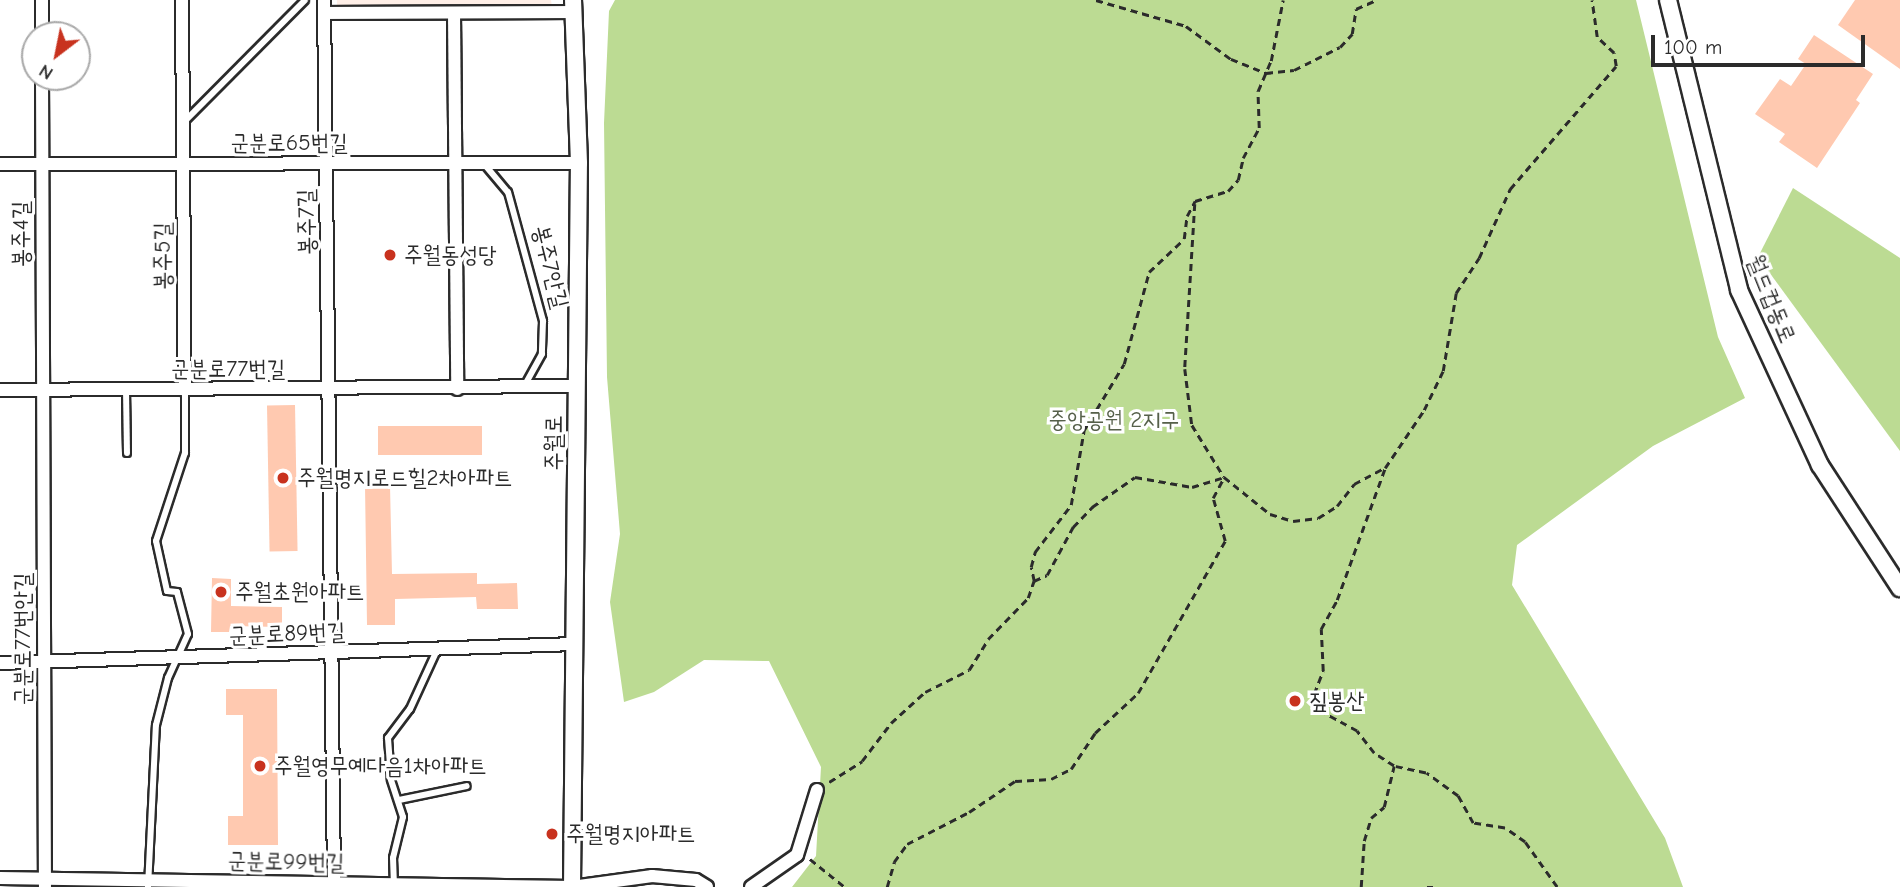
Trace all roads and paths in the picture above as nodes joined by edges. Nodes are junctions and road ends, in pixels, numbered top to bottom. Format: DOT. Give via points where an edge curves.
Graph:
graph roads {
  1 [pos="42,0"];
  2 [pos="183,0"];
  3 [pos="305,0"];
  4 [pos="1096,0"];
  5 [pos="1283,0"];
  6 [pos="1376,0"];
  7 [pos="1592,0"];
  8 [pos="1668,0"];
  9 [pos="324,6"];
  10 [pos="573,6"];
  11 [pos="454,13"];
  12 [pos="42,21"];
  13 [pos="1266,73"];
  14 [pos="42,91"];
  15 [pos="183,123"];
  16 [pos="484,163"];
  17 [pos="579,163"];
  18 [pos="0,164"];
  19 [pos="42,164"];
  20 [pos="184,164"];
  21 [pos="327,164"];
  22 [pos="455,164"];
  23 [pos="1195,201"];
  24 [pos="577,386"];
  25 [pos="524,387"];
  26 [pos="331,389"];
  27 [pos="457,389"];
  28 [pos="0,390"];
  29 [pos="42,390"];
  30 [pos="126,390"];
  31 [pos="185,390"];
  32 [pos="127,453"];
  33 [pos="1385,468"];
  34 [pos="1224,477"];
  35 [pos="1034,581"];
  36 [pos="1900,587"];
  37 [pos="576,644"];
  38 [pos="437,650"];
  39 [pos="333,654"];
  40 [pos="180,659"];
  41 [pos="44,661"];
  42 [pos="0,663"];
  43 [pos="1394,766"];
  44 [pos="467,786"];
  45 [pos="817,790"];
  46 [pos="399,800"];
  47 [pos="797,855"];
  48 [pos="0,878"];
  49 [pos="45,882"];
  50 [pos="148,884"];
  51 [pos="394,885"];
  52 [pos="334,886"];
  53 [pos="572,887"];
  54 [pos="707,887"];
  55 [pos="751,887"];
  56 [pos="845,887"];
  57 [pos="887,887"];
  58 [pos="1361,887"];
  59 [pos="1427,887"];
  60 [pos="1433,887"];
  61 [pos="1557,887"];
  1 -- 12 [label="street"];
  2 -- 15 [label="street, 봉주5길"];
  3 -- 15 [label="lane"];
  4 -- 13 [label="path" via="1186,26 1231,59"];
  5 -- 13 [label="path"];
  6 -- 13 [label="path" via="1356,9 1352,34 1340,47 1294,70"];
  7 -- 33 [label="path" via="1597,37 1614,53 1616,66 1510,189 1479,258 1456,293 1443,371"];
  8 -- 36 [label="street, 월드컵동로" via="1739,290 1820,465"];
  9 -- 11 [label="street, 봉주7길"];
  9 -- 21 [label="street, 봉주7길"];
  10 -- 11 [label="street, 봉주7길"];
  10 -- 17 [label="street, 주월로"];
  11 -- 22 [label="street"];
  13 -- 23 [label="path" via="1256,107 1259,128 1243,158 1238,180 1228,191"];
  14 -- 19 [label="street, 봉주4길"];
  15 -- 20 [label="street, 봉주5길"];
  16 -- 17 [label="street, 군분로65번길"];
  16 -- 22 [label="street, 군분로65번길"];
  16 -- 25 [label="lane, 봉주7안길" via="508,192 543,321 542,354"];
  17 -- 24 [label="street, 주월로"];
  18 -- 19 [label="street, 군분로65번길"];
  19 -- 20 [label="street, 군분로65번길"];
  19 -- 29 [label="street, 봉주4길"];
  20 -- 21 [label="street, 군분로65번길"];
  20 -- 31 [label="street, 봉주5길"];
  21 -- 22 [label="street, 군분로65번길"];
  21 -- 26 [label="street, 봉주7길"];
  22 -- 27 [label="street"];
  23 -- 34 [label="path" via="1185,369 1192,425"];
  23 -- 35 [label="path" via="1184,239 1149,272 1124,364 1084,430 1071,505 1035,552"];
  24 -- 25 [label="street, 군분로77번길"];
  24 -- 37 [label="street, 주월로"];
  25 -- 27 [label="street, 군분로77번길"];
  26 -- 27 [label="street, 군분로77번길"];
  26 -- 31 [label="street, 군분로77번길"];
  26 -- 39 [label="street, 봉주7길"];
  28 -- 29 [label="street, 군분로77번길"];
  29 -- 30 [label="street, 군분로77번길"];
  29 -- 41 [label="street, 군분로77번안길"];
  30 -- 31 [label="street, 군분로77번길"];
  30 -- 32 [label="lane"];
  31 -- 40 [label="lane" via="185,453 156,541 167,591 177,592 188,634"];
  33 -- 34 [label="path" via="1354,484 1318,519 1293,521 1270,514"];
  33 -- 43 [label="path" via="1337,600 1321,629 1323,671 1314,694 1320,711 1357,730 1374,753"];
  34 -- 35 [label="path" via="1192,487 1135,477 1092,507 1073,527 1047,575"];
  34 -- 57 [label="path" via="1213,498 1225,541 1138,693 1095,733 1071,769 1051,779 1015,780 969,812 907,844 894,862"];
  35 -- 45 [label="path" via="1028,598 988,639 970,670 925,692 891,723 862,761"];
  37 -- 38 [label="street, 군분로89번길"];
  37 -- 53 [label="street, 주월로"];
  38 -- 39 [label="street, 군분로89번길"];
  38 -- 46 [label="lane" via="410,709 388,738 391,779"];
  39 -- 40 [label="street, 군분로89번길"];
  39 -- 52 [label="street, 봉주7길"];
  40 -- 41 [label="street, 군분로89번길"];
  40 -- 50 [label="lane" via="168,678 156,725"];
  41 -- 42 [label="street, 군분로89번길"];
  41 -- 49 [label="street, 군분로77번안길"];
  43 -- 58 [label="path" via="1384,807 1371,818 1364,841"];
  43 -- 61 [label="path" via="1426,772 1458,796 1473,823 1505,828 1525,842"];
  44 -- 46 [label="lane"];
  45 -- 47 [label="street"];
  46 -- 51 [label="lane" via="403,817 393,858"];
  47 -- 55 [label="street"];
  47 -- 56 [label="path" via="805,855"];
  48 -- 49 [label="street, 군분로99번길"];
  49 -- 50 [label="street, 군분로99번길"];
  50 -- 52 [label="street, 군분로99번길"];
  51 -- 52 [label="street, 군분로99번길"];
  51 -- 53 [label="street, 군분로99번길"];
  53 -- 54 [label="street, 군분로99번길" via="652,876 696,880"];
  59 -- 60 [label="path"];
}
